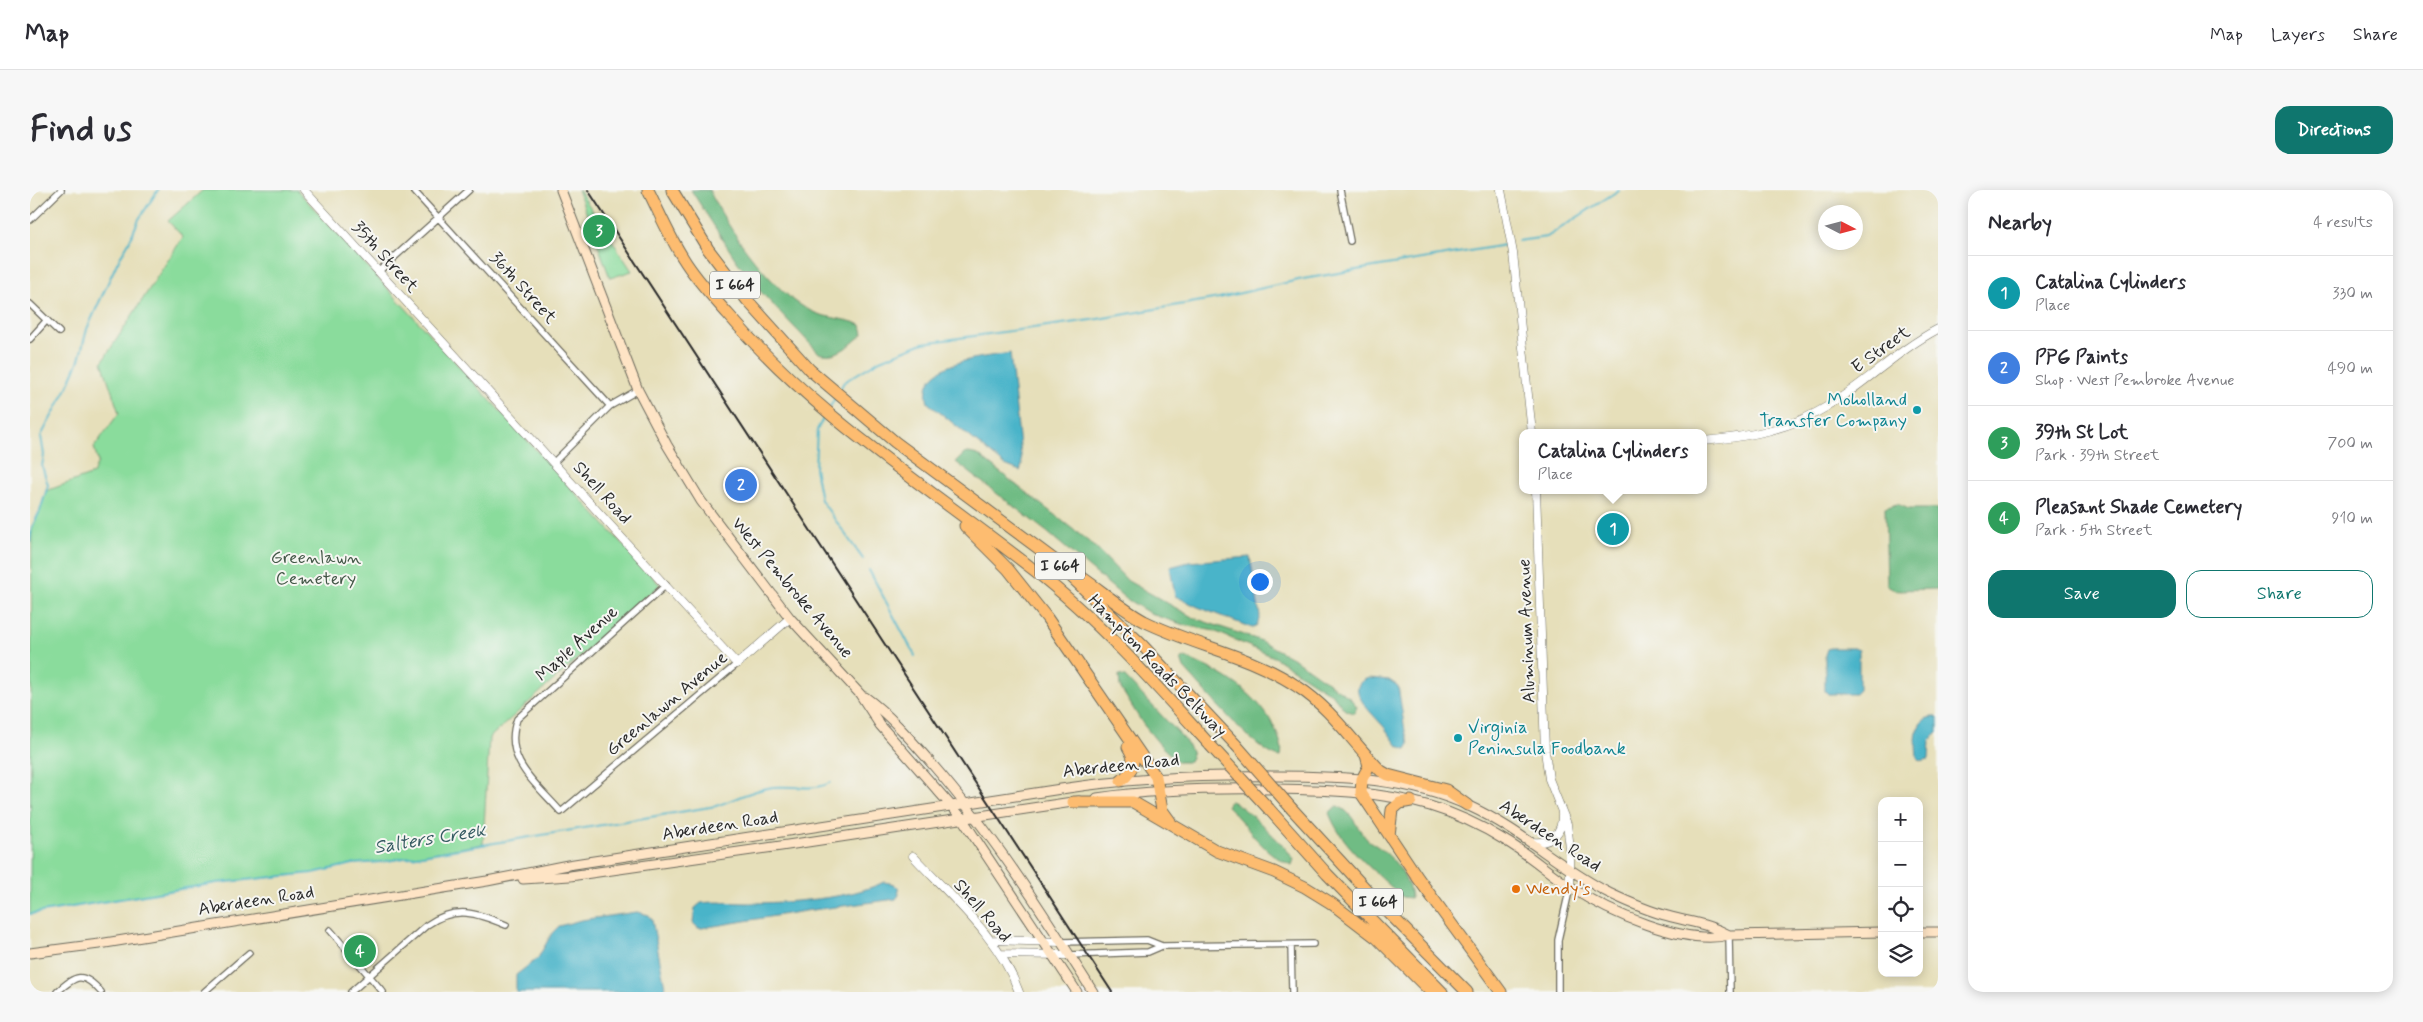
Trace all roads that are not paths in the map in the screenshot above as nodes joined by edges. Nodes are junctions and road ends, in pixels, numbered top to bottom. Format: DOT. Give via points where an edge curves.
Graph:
graph roads {
  1 [pos="61,190"];
  2 [pos="304,190"];
  3 [pos="413,190"];
  4 [pos="469,190"];
  5 [pos="561,190"];
  6 [pos="648,190"];
  7 [pos="672,190"];
  8 [pos="1340,190"];
  9 [pos="1501,190"];
  10 [pos="438,218"];
  11 [pos="30,220"];
  12 [pos="1350,241"];
  13 [pos="378,272"];
  14 [pos="30,304"];
  15 [pos="47,320"];
  16 [pos="1938,329"];
  17 [pos="59,332"];
  18 [pos="30,339"];
  19 [pos="443,343"];
  20 [pos="638,390"];
  21 [pos="610,406"];
  22 [pos="1532,429"];
  23 [pos="1707,441"];
  24 [pos="554,462"];
  25 [pos="1536,494"];
  26 [pos="945,504"];
  27 [pos="1053,559"];
  28 [pos="666,585"];
  29 [pos="790,618"];
  30 [pos="737,664"];
  31 [pos="1090,683"];
  32 [pos="860,694"];
  33 [pos="1366,754"];
  34 [pos="1156,778"];
  35 [pos="1362,779"];
  36 [pos="1121,781"];
  37 [pos="1159,791"];
  38 [pos="1361,793"];
  39 [pos="1411,801"];
  40 [pos="1073,802"];
  41 [pos="964,803"];
  42 [pos="1467,805"];
  43 [pos="952,806"];
  44 [pos="1561,809"];
  45 [pos="561,812"];
  46 [pos="974,816"];
  47 [pos="961,818"];
  48 [pos="1174,826"];
  49 [pos="1389,835"];
  50 [pos="1533,842"];
  51 [pos="913,856"];
  52 [pos="1570,869"];
  53 [pos="487,881"];
  54 [pos="1570,887"];
  55 [pos="506,925"];
  56 [pos="330,930"];
  57 [pos="1878,932"];
  58 [pos="1923,932"];
  59 [pos="1938,932"];
  60 [pos="1729,935"];
  61 [pos="990,940"];
  62 [pos="1043,941"];
  63 [pos="1061,942"];
  64 [pos="1313,944"];
  65 [pos="1291,945"];
  66 [pos="1162,946"];
  67 [pos="30,953"];
  68 [pos="249,953"];
  69 [pos="1000,954"];
  70 [pos="1052,955"];
  71 [pos="1070,955"];
  72 [pos="369,976"];
  73 [pos="57,992"];
  74 [pos="101,992"];
  75 [pos="204,992"];
  76 [pos="351,992"];
  77 [pos="383,992"];
  78 [pos="1019,992"];
  79 [pos="1077,992"];
  80 [pos="1093,992"];
  81 [pos="1292,992"];
  82 [pos="1431,992"];
  83 [pos="1442,992"];
  84 [pos="1467,992"];
  85 [pos="1501,992"];
  86 [pos="1558,992"];
  87 [pos="1730,992"];
  1 -- 11 [label="street"];
  2 -- 13 [label="street, 35th Street"];
  3 -- 10 [label="street, 36th Street"];
  4 -- 10 [label="street"];
  5 -- 20 [label="main road, West Pembroke Avenue"];
  6 -- 26 [label="highway, Hampton Roads Beltway / I 664" via="683,258 754,344 799,389 851,433"];
  7 -- 27 [label="highway, Hampton Roads Beltway / I 664" via="713,257 752,307 810,370 923,464"];
  8 -- 12 [label="street"];
  9 -- 22 [label="street" via="1514,260"];
  10 -- 13 [label="street"];
  10 -- 21 [label="street, 36th Street"];
  13 -- 19 [label="street, 35th Street"];
  14 -- 15 [label="street"];
  15 -- 17 [label="street"];
  15 -- 18 [label="street"];
  16 -- 23 [label="street, E Street" via="1809,417 1760,434"];
  19 -- 24 [label="street, Shell Road"];
  20 -- 21 [label="street"];
  20 -- 29 [label="main road, West Pembroke Avenue" via="701,501"];
  21 -- 24 [label="street"];
  24 -- 28 [label="street, Shell Road"];
  25 -- 44 [label="street, Aluminum Avenue" via="1545,751 1549,779"];
  26 -- 31 [label="highway" via="1026,591"];
  26 -- 83 [label="highway, Hampton Roads Beltway / I 664, bridge" via="1035,571 1136,664 1327,874"];
  27 -- 33 [label="highway" via="1143,620 1244,658 1299,688 1328,711"];
  27 -- 84 [label="highway, Hampton Roads Beltway / I 664, bridge" via="1143,646 1374,898"];
  28 -- 30 [label="street, Shell Road"];
  28 -- 45 [label="street, Maple Avenue" via="517,719 516,760"];
  29 -- 30 [label="street, Greenlawn Avenue"];
  29 -- 32 [label="main road, West Pembroke Avenue"];
  30 -- 45 [label="street, Greenlawn Avenue"];
  31 -- 34 [label="highway"];
  31 -- 36 [label="highway" via="1134,757 1132,771"];
  32 -- 41 [label="main road, West Pembroke Avenue" via="888,714"];
  32 -- 43 [label="main road, West Pembroke Avenue" via="880,725"];
  33 -- 35 [label="highway" via="1369,766"];
  33 -- 42 [label="highway" via="1388,775 1446,790"];
  34 -- 35 [label="main road, Aberdeen Road" via="1305,775"];
  34 -- 36 [label="main road, Aberdeen Road"];
  34 -- 37 [label="highway"];
  35 -- 38 [label="highway"];
  35 -- 42 [label="main road, Aberdeen Road" via="1408,786"];
  36 -- 41 [label="main road, Aberdeen Road"];
  37 -- 38 [label="main road, Aberdeen Road" via="1235,788"];
  37 -- 40 [label="main road, Aberdeen Road"];
  37 -- 48 [label="highway" via="1163,812"];
  38 -- 39 [label="main road, Aberdeen Road"];
  38 -- 49 [label="highway"];
  39 -- 49 [label="highway" via="1400,803 1392,810"];
  39 -- 54 [label="main road, Aberdeen Road" via="1447,812 1495,834"];
  40 -- 46 [label="main road, Aberdeen Road"];
  40 -- 48 [label="highway" via="1129,801"];
  41 -- 43 [label="main road, Aberdeen Road"];
  41 -- 46 [label="main road, West Pembroke Avenue"];
  42 -- 50 [label="main road, Aberdeen Road"];
  43 -- 47 [label="main road, West Pembroke Avenue"];
  43 -- 53 [label="main road, Aberdeen Road" via="568,865"];
  44 -- 50 [label="street" via="1557,834 1545,843"];
  44 -- 52 [label="street, Aluminum Avenue" via="1569,836"];
  46 -- 47 [label="main road, Aberdeen Road"];
  46 -- 63 [label="main road, West Pembroke Avenue"];
  47 -- 53 [label="main road, Aberdeen Road" via="570,876"];
  47 -- 62 [label="main road, West Pembroke Avenue"];
  48 -- 82 [label="highway" via="1217,851 1274,872 1331,903 1377,938"];
  49 -- 85 [label="highway"];
  50 -- 52 [label="main road, Aberdeen Road"];
  51 -- 61 [label="street, Shell Road"];
  52 -- 54 [label="street, Aluminum Avenue"];
  52 -- 60 [label="main road, Aberdeen Road" via="1632,904 1715,926"];
  53 -- 67 [label="main road, Aberdeen Road"];
  54 -- 60 [label="main road, Aberdeen Road" via="1617,912 1660,928 1713,939"];
  54 -- 86 [label="street" via="1558,940"];
  55 -- 72 [label="street" via="474,912 440,918 427,925"];
  56 -- 72 [label="street"];
  57 -- 60 [label="main road, Aberdeen Road"];
  58 -- 59 [label="main road"];
  60 -- 87 [label="street"];
  61 -- 62 [label="street"];
  61 -- 69 [label="street, Shell Road"];
  62 -- 63 [label="street"];
  62 -- 70 [label="main road, West Pembroke Avenue"];
  63 -- 66 [label="street" via="1147,940"];
  63 -- 71 [label="main road, West Pembroke Avenue"];
  64 -- 65 [label="street"];
  65 -- 66 [label="street"];
  65 -- 81 [label="street"];
  66 -- 71 [label="street" via="1148,952"];
  68 -- 75 [label="street"];
  69 -- 70 [label="street"];
  69 -- 78 [label="street, Shell Road"];
  70 -- 71 [label="street"];
  70 -- 79 [label="main road, West Pembroke Avenue"];
  71 -- 80 [label="main road, West Pembroke Avenue"];
  72 -- 76 [label="street"];
  72 -- 77 [label="street"];
  73 -- 74 [label="street" via="75,978 90,980"];
}
